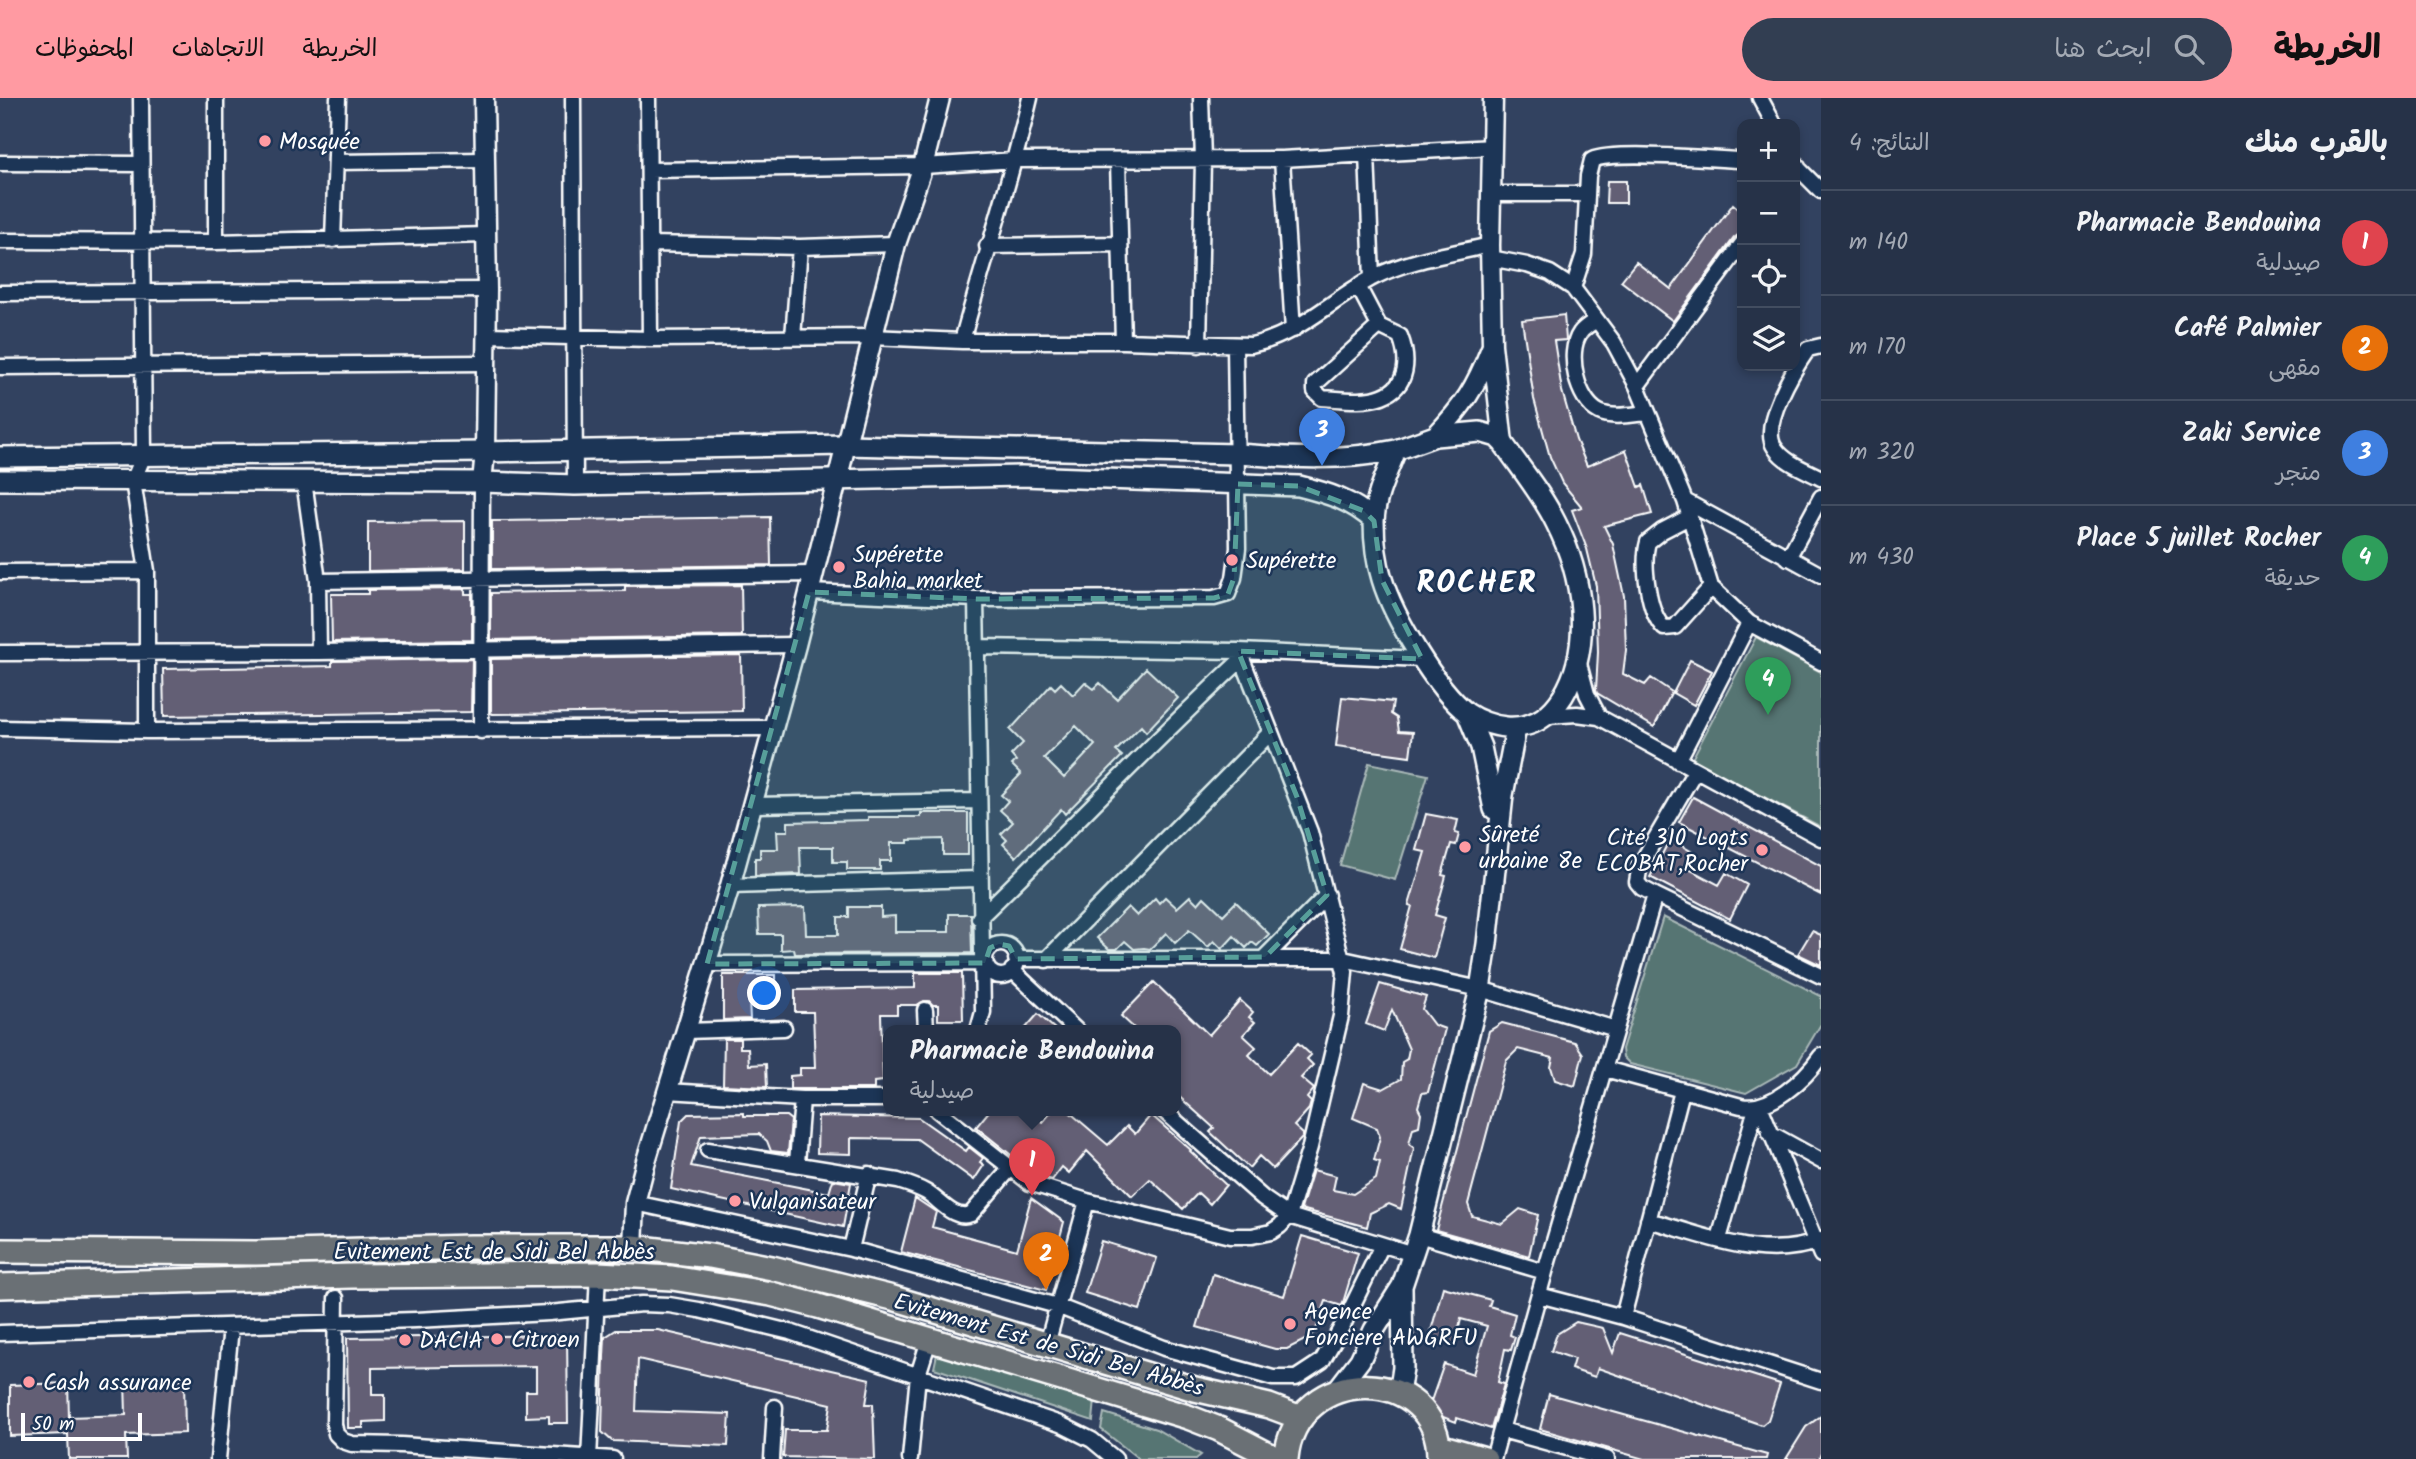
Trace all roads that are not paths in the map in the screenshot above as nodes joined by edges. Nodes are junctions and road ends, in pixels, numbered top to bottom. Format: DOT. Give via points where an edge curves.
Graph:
graph roads {
  1 [pos="141,98"];
  2 [pos="216,98"];
  3 [pos="338,98"];
  4 [pos="484,98"];
  5 [pos="573,98"];
  6 [pos="648,98"];
  7 [pos="940,98"];
  8 [pos="1030,98"];
  9 [pos="1201,98"];
  10 [pos="1493,98"];
  11 [pos="1760,98"];
  12 [pos="1771,119"];
  13 [pos="1493,147"];
  14 [pos="1367,154"];
  15 [pos="1282,159"];
  16 [pos="485,160"];
  17 [pos="1016,160"];
  18 [pos="1203,160"];
  19 [pos="1737,160"];
  20 [pos="1118,161"];
  21 [pos="336,162"];
  22 [pos="0,163"];
  23 [pos="141,164"];
  24 [pos="923,166"];
  25 [pos="649,170"];
  26 [pos="1800,172"];
  27 [pos="1821,191"];
  28 [pos="1492,194"];
  29 [pos="1587,194"];
  30 [pos="486,235"];
  31 [pos="333,240"];
  32 [pos="0,241"];
  33 [pos="142,241"];
  34 [pos="216,242"];
  35 [pos="650,244"];
  36 [pos="896,244"];
  37 [pos="1119,244"];
  38 [pos="1741,245"];
  39 [pos="987,246"];
  40 [pos="800,247"];
  41 [pos="1490,251"];
  42 [pos="1372,278"];
  43 [pos="1358,286"];
  44 [pos="1573,288"];
  45 [pos="487,289"];
  46 [pos="0,293"];
  47 [pos="142,293"];
  48 [pos="1597,320"];
  49 [pos="1379,326"];
  50 [pos="1293,330"];
  51 [pos="486,335"];
  52 [pos="576,337"];
  53 [pos="793,337"];
  54 [pos="871,337"];
  55 [pos="650,339"];
  56 [pos="961,341"];
  57 [pos="1123,341"];
  58 [pos="1199,345"];
  59 [pos="1235,345"];
  60 [pos="1492,345"];
  61 [pos="1821,346"];
  62 [pos="485,363"];
  63 [pos="142,366"];
  64 [pos="0,367"];
  65 [pos="1637,386"];
  66 [pos="1648,413"];
  67 [pos="1435,436"];
  68 [pos="1503,443"];
  69 [pos="845,445"];
  70 [pos="576,450"];
  71 [pos="1396,450"];
  72 [pos="485,452"];
  73 [pos="1237,454"];
  74 [pos="144,455"];
  75 [pos="0,457"];
  76 [pos="838,478"];
  77 [pos="1821,478"];
  78 [pos="0,480"];
  79 [pos="134,481"];
  80 [pos="304,481"];
  81 [pos="482,482"];
  82 [pos="1238,484"];
  83 [pos="575,485"];
  84 [pos="1821,497"];
  85 [pos="1685,501"];
  86 [pos="1689,517"];
  87 [pos="1374,521"];
  88 [pos="1788,558"];
  89 [pos="147,571"];
  90 [pos="0,572"];
  91 [pos="814,573"];
  92 [pos="1821,575"];
  93 [pos="480,578"];
  94 [pos="318,581"];
  95 [pos="1711,587"];
  96 [pos="809,592"];
  97 [pos="976,599"];
  98 [pos="1749,623"];
  99 [pos="796,645"];
  100 [pos="977,647"];
  101 [pos="481,649"];
  102 [pos="319,652"];
  103 [pos="0,653"];
  104 [pos="147,653"];
  105 [pos="1241,655"];
  106 [pos="1422,659"];
  107 [pos="1578,660"];
  108 [pos="1821,662"];
  109 [pos="1467,713"];
  110 [pos="1547,716"];
  111 [pos="1600,717"];
  112 [pos="0,727"];
  113 [pos="773,728"];
  114 [pos="1516,728"];
  115 [pos="146,731"];
  116 [pos="481,731"];
  117 [pos="1271,732"];
  118 [pos="1678,761"];
  119 [pos="1695,771"];
  120 [pos="978,801"];
  121 [pos="751,804"];
  122 [pos="1498,830"];
  123 [pos="1821,838"];
  124 [pos="979,878"];
  125 [pos="730,886"];
  126 [pos="1327,895"];
  127 [pos="1655,895"];
  128 [pos="979,918"];
  129 [pos="1265,957"];
  130 [pos="1343,959"];
  131 [pos="1046,960"];
  132 [pos="983,963"];
  133 [pos="706,964"];
  134 [pos="1014,965"];
  135 [pos="1821,976"];
  136 [pos="1480,989"];
  137 [pos="925,1010"];
  138 [pos="926,1025"];
  139 [pos="979,1025"];
  140 [pos="1071,1025"];
  141 [pos="784,1028"];
  142 [pos="1616,1029"];
  143 [pos="687,1031"];
  144 [pos="1821,1056"];
  145 [pos="1605,1069"];
  146 [pos="1815,1076"];
  147 [pos="667,1091"];
  148 [pos="1682,1091"];
  149 [pos="802,1099"];
  150 [pos="883,1099"];
  151 [pos="1758,1107"];
  152 [pos="944,1116"];
  153 [pos="1170,1116"];
  154 [pos="1770,1133"];
  155 [pos="708,1150"];
  156 [pos="1821,1161"];
  157 [pos="797,1163"];
  158 [pos="1010,1169"];
  159 [pos="869,1174"];
  160 [pos="1087,1201"];
  161 [pos="635,1203"];
  162 [pos="1289,1216"];
  163 [pos="1648,1220"];
  164 [pos="1419,1235"];
  165 [pos="1719,1239"];
  166 [pos="1382,1245"];
  167 [pos="1819,1246"];
  168 [pos="633,1247"];
  169 [pos="851,1249"];
  170 [pos="0,1251"];
  171 [pos="1413,1254"];
  172 [pos="1545,1272"];
  173 [pos="598,1273"];
  174 [pos="352,1276"];
  175 [pos="314,1278"];
  176 [pos="0,1286"];
  177 [pos="1402,1286"];
  178 [pos="1539,1295"];
  179 [pos="336,1298"];
  180 [pos="1057,1306"];
  181 [pos="597,1309"];
  182 [pos="1623,1317"];
  183 [pos="336,1323"];
  184 [pos="230,1327"];
  185 [pos="0,1333"];
  186 [pos="929,1340"];
  187 [pos="1047,1344"];
  188 [pos="918,1375"];
  189 [pos="1821,1381"];
  190 [pos="1337,1390"];
  191 [pos="1399,1394"];
  192 [pos="775,1407"];
  193 [pos="1301,1418"];
  194 [pos="1502,1430"];
  195 [pos="401,1452"];
  196 [pos="1439,1453"];
  197 [pos="589,1457"];
  198 [pos="218,1459"];
  199 [pos="613,1459"];
  200 [pos="772,1459"];
  201 [pos="910,1459"];
  202 [pos="1115,1459"];
  203 [pos="1277,1459"];
  204 [pos="1286,1459"];
  205 [pos="1485,1459"];
  206 [pos="1493,1459"];
  207 [pos="1607,1459"];
  1 -- 23 [label="street"];
  2 -- 34 [label="street"];
  3 -- 21 [label="street"];
  4 -- 16 [label="street"];
  5 -- 52 [label="street"];
  6 -- 25 [label="street"];
  7 -- 24 [label="street"];
  8 -- 17 [label="street"];
  9 -- 18 [label="street"];
  10 -- 13 [label="street"];
  11 -- 12 [label="street"];
  13 -- 14 [label="street"];
  13 -- 28 [label="street"];
  14 -- 15 [label="street"];
  14 -- 42 [label="street"];
  15 -- 18 [label="street"];
  15 -- 50 [label="street"];
  16 -- 21 [label="street"];
  16 -- 30 [label="street"];
  17 -- 20 [label="street"];
  17 -- 24 [label="street"];
  17 -- 39 [label="street"];
  18 -- 20 [label="street"];
  18 -- 58 [label="street"];
  19 -- 29 [label="street" via="1597,157 1590,164"];
  20 -- 37 [label="street"];
  21 -- 31 [label="street"];
  22 -- 23 [label="street"];
  23 -- 33 [label="street"];
  24 -- 25 [label="street"];
  24 -- 36 [label="street"];
  25 -- 35 [label="street"];
  26 -- 27 [label="street"];
  28 -- 29 [label="street"];
  28 -- 41 [label="street"];
  29 -- 44 [label="street" via="1584,254"];
  30 -- 31 [label="street"];
  30 -- 45 [label="street"];
  31 -- 34 [label="street"];
  32 -- 33 [label="street"];
  33 -- 34 [label="street"];
  33 -- 47 [label="street"];
  35 -- 40 [label="street"];
  35 -- 55 [label="street"];
  36 -- 40 [label="street"];
  36 -- 54 [label="street"];
  37 -- 39 [label="street"];
  37 -- 57 [label="street"];
  38 -- 65 [label="street"];
  39 -- 56 [label="street"];
  40 -- 53 [label="street"];
  41 -- 42 [label="street" via="1393,268"];
  41 -- 44 [label="street" via="1550,273"];
  41 -- 60 [label="street"];
  42 -- 43 [label="street"];
  43 -- 49 [label="street"];
  43 -- 50 [label="street"];
  44 -- 48 [label="street"];
  45 -- 47 [label="street"];
  45 -- 51 [label="street"];
  46 -- 47 [label="street"];
  47 -- 63 [label="street"];
  48 -- 65 [label="street"];
  48 -- 66 [label="street" via="1578,335 1575,345 1575,372 1584,397 1592,408 1609,415"];
  49 -- 49 [label="street" via="1315,384 1322,398 1368,399 1399,385 1406,369 1406,351 1399,337"];
  50 -- 59 [label="street" via="1272,341"];
  51 -- 52 [label="street"];
  51 -- 62 [label="street"];
  52 -- 55 [label="street"];
  52 -- 70 [label="street"];
  53 -- 54 [label="street"];
  53 -- 55 [label="street"];
  54 -- 56 [label="street"];
  54 -- 69 [label="street"];
  56 -- 57 [label="street"];
  57 -- 58 [label="street"];
  58 -- 59 [label="street"];
  59 -- 73 [label="street"];
  60 -- 67 [label="street" via="1462,407"];
  60 -- 68 [label="street"];
  61 -- 77 [label="street" via="1808,349 1796,365 1769,437 1793,464"];
  62 -- 63 [label="street"];
  62 -- 72 [label="street"];
  63 -- 64 [label="street"];
  63 -- 74 [label="street"];
  65 -- 66 [label="street"];
  66 -- 85 [label="street"];
  67 -- 68 [label="main road" via="1479,432"];
  67 -- 71 [label="main road"];
  68 -- 107 [label="main road" via="1557,524 1571,563 1581,606"];
  69 -- 70 [label="main road"];
  69 -- 73 [label="main road"];
  69 -- 76 [label="street"];
  70 -- 72 [label="main road"];
  70 -- 83 [label="street"];
  71 -- 73 [label="main road" via="1365,457"];
  71 -- 87 [label="main road" via="1376,502"];
  72 -- 74 [label="main road"];
  72 -- 81 [label="street"];
  73 -- 82 [label="street"];
  74 -- 75 [label="main road"];
  74 -- 79 [label="street"];
  76 -- 82 [label="main road" via="1022,476"];
  76 -- 83 [label="main road"];
  76 -- 91 [label="street"];
  78 -- 79 [label="main road"];
  79 -- 80 [label="main road"];
  79 -- 89 [label="street"];
  80 -- 81 [label="main road"];
  80 -- 94 [label="street"];
  81 -- 83 [label="main road"];
  81 -- 93 [label="street"];
  82 -- 87 [label="main road" via="1319,491 1354,505"];
  82 -- 97 [label="street" via="1238,548 1228,594 1214,598"];
  84 -- 88 [label="street"];
  85 -- 86 [label="street"];
  85 -- 88 [label="street"];
  86 -- 95 [label="street"];
  86 -- 95 [label="street" via="1648,542 1646,571 1656,617 1664,628 1675,627"];
  87 -- 106 [label="main road" via="1382,580"];
  88 -- 92 [label="street"];
  89 -- 90 [label="street"];
  89 -- 104 [label="street"];
  91 -- 93 [label="street"];
  91 -- 96 [label="street"];
  93 -- 94 [label="street"];
  93 -- 101 [label="street"];
  94 -- 102 [label="street"];
  95 -- 98 [label="street"];
  96 -- 97 [label="street"];
  96 -- 99 [label="street"];
  97 -- 100 [label="street"];
  98 -- 108 [label="street"];
  98 -- 118 [label="street"];
  99 -- 101 [label="street"];
  99 -- 113 [label="street"];
  100 -- 105 [label="street"];
  100 -- 120 [label="street"];
  101 -- 102 [label="street"];
  101 -- 116 [label="street"];
  102 -- 104 [label="street"];
  103 -- 104 [label="street"];
  104 -- 115 [label="street"];
  105 -- 106 [label="street"];
  105 -- 117 [label="street"];
  105 -- 128 [label="street"];
  106 -- 109 [label="main road"];
  107 -- 110 [label="main road" via="1570,685"];
  107 -- 111 [label="street" via="1587,694"];
  109 -- 114 [label="main road" via="1490,724"];
  109 -- 122 [label="main road" via="1486,762"];
  110 -- 111 [label="street"];
  110 -- 114 [label="main road"];
  111 -- 118 [label="street"];
  112 -- 115 [label="street"];
  113 -- 116 [label="street"];
  113 -- 121 [label="street"];
  114 -- 122 [label="main road"];
  115 -- 116 [label="street"];
  117 -- 126 [label="street" via="1310,832"];
  117 -- 131 [label="street"];
  118 -- 119 [label="street"];
  119 -- 123 [label="street"];
  119 -- 127 [label="street" via="1640,865 1637,882"];
  120 -- 121 [label="street"];
  120 -- 124 [label="street"];
  121 -- 125 [label="street"];
  122 -- 136 [label="main road"];
  124 -- 125 [label="street"];
  124 -- 128 [label="street"];
  125 -- 133 [label="street"];
  126 -- 129 [label="street"];
  126 -- 130 [label="street"];
  127 -- 135 [label="street"];
  127 -- 142 [label="street"];
  128 -- 132 [label="street"];
  129 -- 130 [label="street"];
  129 -- 131 [label="street"];
  130 -- 136 [label="street"];
  130 -- 162 [label="street" via="1341,1016"];
  131 -- 134 [label="street"];
  132 -- 133 [label="street"];
  132 -- 134 [label="street" via="996,975"];
  132 -- 134 [label="street" via="990,948 999,944 1013,950"];
  132 -- 139 [label="street"];
  133 -- 143 [label="street"];
  134 -- 140 [label="street"];
  136 -- 142 [label="street"];
  136 -- 164 [label="main road"];
  137 -- 138 [label="street"];
  141 -- 143 [label="street"];
  142 -- 145 [label="street"];
  143 -- 147 [label="street"];
  144 -- 146 [label="street"];
  145 -- 148 [label="street"];
  145 -- 172 [label="street"];
  146 -- 151 [label="street"];
  147 -- 149 [label="street"];
  147 -- 161 [label="street"];
  148 -- 151 [label="street"];
  148 -- 163 [label="street"];
  149 -- 150 [label="street"];
  149 -- 157 [label="street"];
  151 -- 154 [label="street"];
  151 -- 165 [label="street"];
  152 -- 158 [label="street"];
  153 -- 162 [label="street"];
  154 -- 156 [label="street"];
  154 -- 167 [label="street"];
  155 -- 157 [label="street"];
  157 -- 159 [label="street"];
  158 -- 159 [label="street" via="971,1214 964,1216 916,1187"];
  158 -- 160 [label="street" via="1030,1183"];
  159 -- 169 [label="street"];
  160 -- 162 [label="street" via="1230,1236 1271,1232"];
  160 -- 180 [label="street"];
  161 -- 168 [label="street"];
  161 -- 169 [label="street"];
  162 -- 166 [label="street"];
  163 -- 165 [label="street"];
  163 -- 182 [label="street"];
  164 -- 171 [label="main road"];
  164 -- 172 [label="street"];
  165 -- 167 [label="street" via="1774,1251"];
  166 -- 171 [label="street"];
  166 -- 180 [label="street" via="1322,1361 1296,1378 1273,1378 1164,1348"];
  168 -- 170 [label="highway, Evitement Est de Sidi Bel Abbès" via="256,1253"];
  168 -- 187 [label="highway, Evitement Est de Sidi Bel Abbès" via="772,1268"];
  169 -- 180 [label="street"];
  171 -- 177 [label="main road"];
  172 -- 178 [label="street"];
  173 -- 174 [label="highway, Evitement Est de Sidi Bel Abbès"];
  173 -- 181 [label="street"];
  173 -- 186 [label="highway, Evitement Est de Sidi Bel Abbès" via="671,1278 771,1294"];
  174 -- 175 [label="highway, Evitement Est de Sidi Bel Abbès"];
  174 -- 179 [label="street"];
  175 -- 176 [label="highway, Evitement Est de Sidi Bel Abbès"];
  175 -- 179 [label="street"];
  177 -- 190 [label="main road" via="1360,1360"];
  177 -- 191 [label="main road" via="1404,1368"];
  178 -- 182 [label="street"];
  178 -- 194 [label="street"];
  179 -- 183 [label="street"];
  180 -- 187 [label="street"];
  181 -- 183 [label="street"];
  181 -- 188 [label="street" via="642,1304 699,1310 790,1332"];
  181 -- 197 [label="street"];
  182 -- 189 [label="street"];
  183 -- 184 [label="street"];
  183 -- 195 [label="street" via="336,1434 352,1444"];
  184 -- 185 [label="street"];
  184 -- 198 [label="street"];
  186 -- 188 [label="street"];
  186 -- 203 [label="highway, Evitement Est de Sidi Bel Abbès" via="1188,1417"];
  187 -- 193 [label="highway, Evitement Est de Sidi Bel Abbès"];
  188 -- 201 [label="street"];
  188 -- 202 [label="street" via="1060,1424 1092,1440"];
  190 -- 191 [label="highway" via="1368,1385"];
  190 -- 193 [label="highway" via="1317,1401"];
  191 -- 196 [label="highway" via="1429,1421"];
  192 -- 200 [label="street"];
  193 -- 204 [label="highway" via="1292,1432"];
  194 -- 206 [label="street"];
  194 -- 207 [label="street"];
  195 -- 197 [label="street"];
  196 -- 205 [label="highway"];
  197 -- 199 [label="street"];
}
